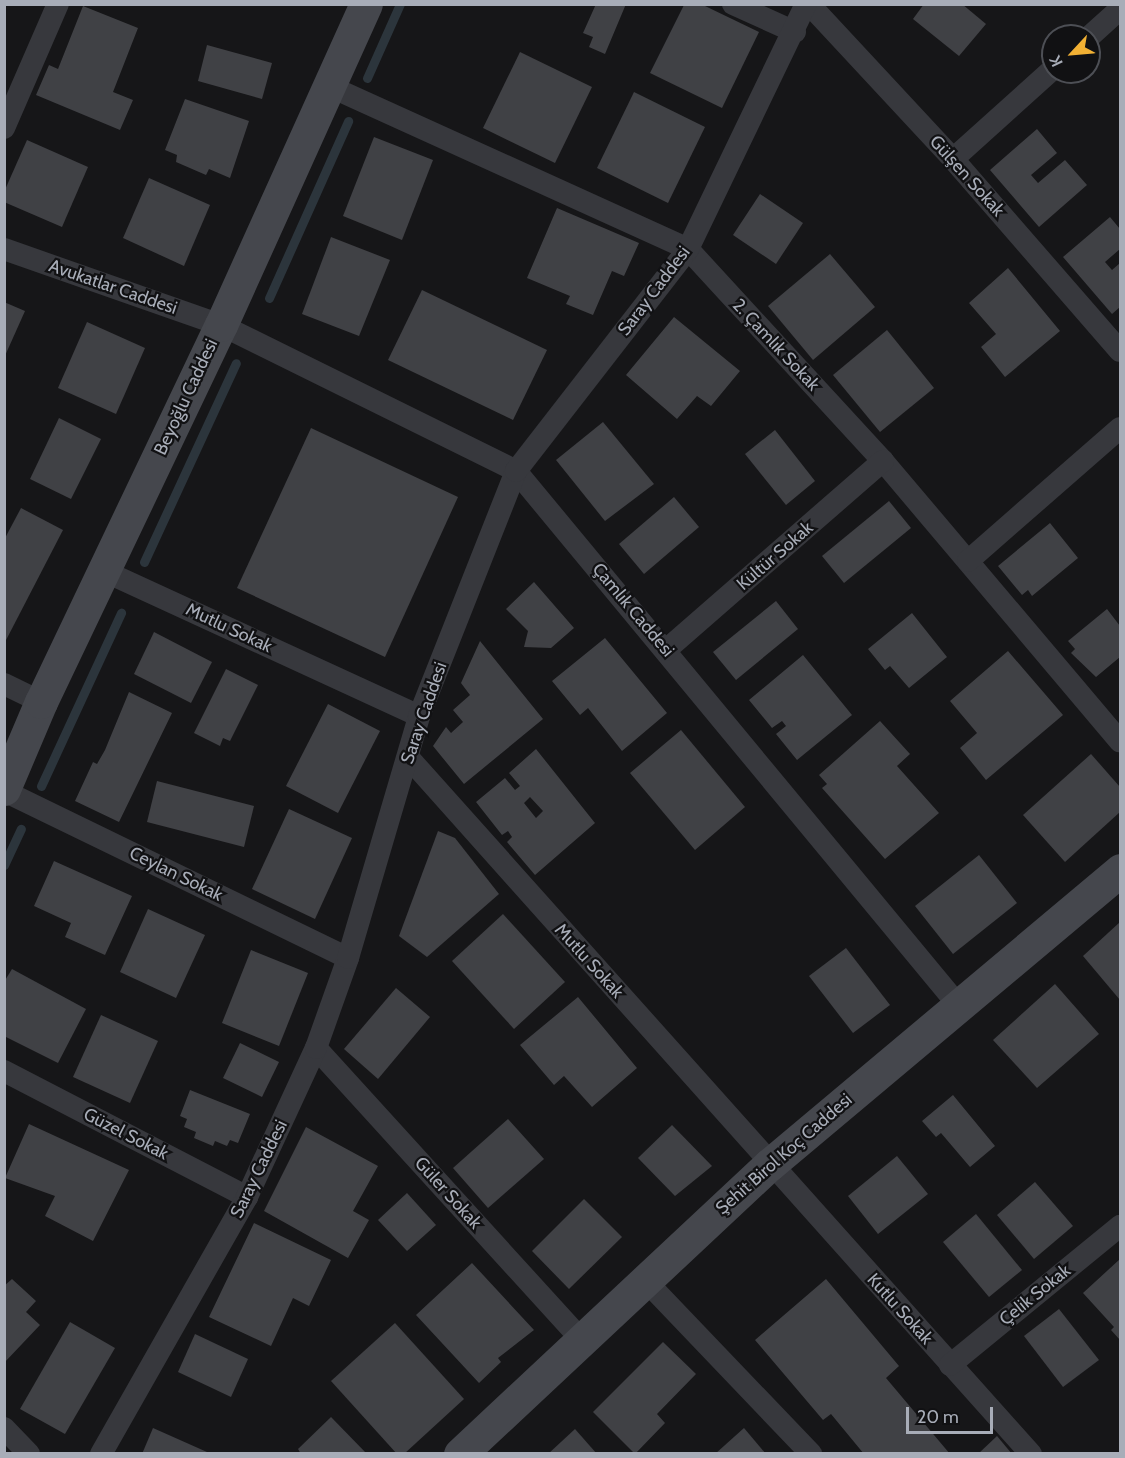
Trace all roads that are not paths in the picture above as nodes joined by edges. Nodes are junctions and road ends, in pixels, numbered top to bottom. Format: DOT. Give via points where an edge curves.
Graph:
graph roads {
  1 [pos="58,4"];
  2 [pos="366,4"];
  3 [pos="733,4"];
  4 [pos="808,4"];
  5 [pos="1120,9"];
  6 [pos="1101,26"];
  7 [pos="795,32"];
  8 [pos="1041,80"];
  9 [pos="328,86"];
  10 [pos="4,128"];
  11 [pos="953,159"];
  12 [pos="4,249"];
  13 [pos="688,249"];
  14 [pos="221,325"];
  15 [pos="1120,351"];
  16 [pos="1120,428"];
  17 [pos="883,461"];
  18 [pos="516,471"];
  19 [pos="968,561"];
  20 [pos="104,571"];
  21 [pos="666,650"];
  22 [pos="4,684"];
  23 [pos="41,702"];
  24 [pos="419,716"];
  25 [pos="1120,741"];
  26 [pos="408,757"];
  27 [pos="4,790"];
  28 [pos="1120,870"];
  29 [pos="348,958"];
  30 [pos="958,1005"];
  31 [pos="316,1048"];
  32 [pos="4,1071"];
  33 [pos="769,1165"];
  34 [pos="247,1197"];
  35 [pos="1120,1226"];
  36 [pos="644,1279"];
  37 [pos="580,1338"];
  38 [pos="950,1365"];
  39 [pos="4,1428"];
  40 [pos="29,1454"];
  41 [pos="102,1454"];
  42 [pos="460,1454"];
  43 [pos="811,1454"];
  44 [pos="1031,1454"];
  1 -- 10 [label="street"];
  2 -- 9 [label="main road, Beyoğlu Caddesi"];
  3 -- 7 [label="street"];
  4 -- 7 [label="street, Saray Caddesi"];
  4 -- 11 [label="street, Gülşen Sokak"];
  5 -- 6 [label="street"];
  7 -- 13 [label="street, Saray Caddesi"];
  8 -- 11 [label="street"];
  9 -- 13 [label="street, 2. Çamlık Sokak"];
  9 -- 14 [label="main road, Beyoğlu Caddesi"];
  11 -- 15 [label="street, Gülşen Sokak"];
  12 -- 14 [label="street, Avukatlar Caddesi"];
  13 -- 17 [label="street, 2. Çamlık Sokak"];
  13 -- 18 [label="street, Saray Caddesi"];
  14 -- 18 [label="street, Çamlık Caddesi"];
  14 -- 20 [label="main road, Beyoğlu Caddesi"];
  16 -- 19 [label="street"];
  17 -- 19 [label="street, 2. Çamlık Sokak"];
  17 -- 21 [label="street, Kültür Sokak"];
  18 -- 21 [label="street, Çamlık Caddesi"];
  18 -- 24 [label="street, Saray Caddesi"];
  19 -- 25 [label="street, 2. Çamlık Sokak"];
  20 -- 23 [label="main road, Beyoğlu Caddesi"];
  20 -- 24 [label="street, Mutlu Sokak"];
  21 -- 30 [label="street, Çamlık Caddesi"];
  22 -- 23 [label="street"];
  23 -- 27 [label="main road, Beyoğlu Caddesi"];
  24 -- 26 [label="street, Saray Caddesi"];
  26 -- 29 [label="street, Saray Caddesi"];
  26 -- 33 [label="street, Mutlu Sokak"];
  27 -- 29 [label="street, Ceylan Sokak"];
  28 -- 30 [label="main road, Şehit Birol Koç Caddesi"];
  29 -- 31 [label="street, Saray Caddesi"];
  30 -- 33 [label="main road, Şehit Birol Koç Caddesi"];
  31 -- 34 [label="street, Saray Caddesi"];
  31 -- 37 [label="street, Güler Sokak"];
  32 -- 34 [label="street, Güzel Sokak"];
  33 -- 36 [label="main road, Şehit Birol Koç Caddesi"];
  33 -- 38 [label="street, Kutlu Sokak"];
  34 -- 41 [label="street, Saray Caddesi"];
  35 -- 38 [label="street, Çelik Sokak"];
  36 -- 37 [label="main road, Şehit Birol Koç Caddesi"];
  36 -- 43 [label="street"];
  37 -- 42 [label="main road, Şehit Birol Koç Caddesi"];
  38 -- 44 [label="street, Kutlu Sokak"];
  39 -- 40 [label="street"];
}
